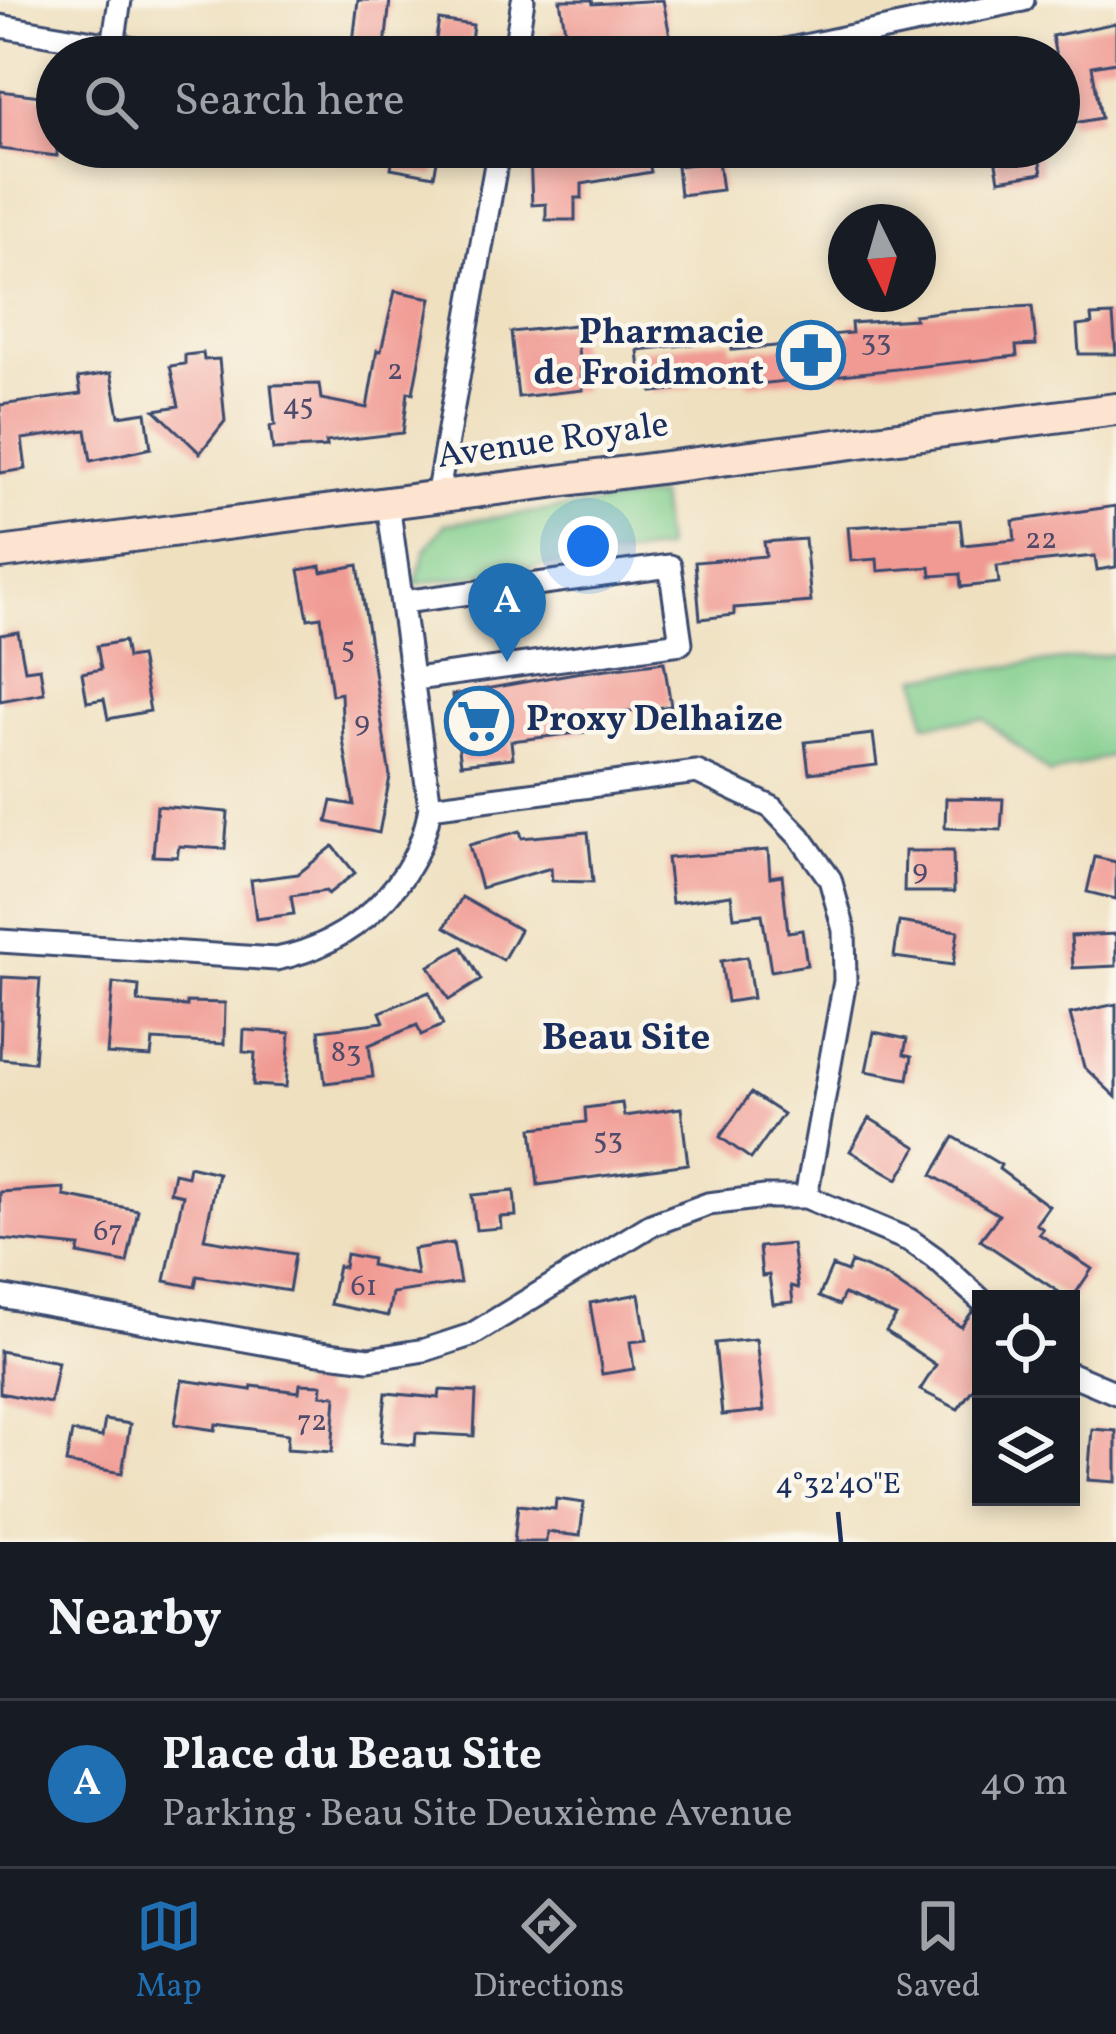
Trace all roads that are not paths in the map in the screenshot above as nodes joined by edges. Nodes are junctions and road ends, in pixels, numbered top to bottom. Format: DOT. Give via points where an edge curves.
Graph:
graph roads {
  1 [pos="120,0"];
  2 [pos="523,0"];
  3 [pos="1023,0"];
  4 [pos="0,26"];
  5 [pos="59,36"];
  6 [pos="114,36"];
  7 [pos="517,36"];
  8 [pos="852,36"];
  9 [pos="495,168"];
  10 [pos="1116,409"];
  11 [pos="437,497"];
  12 [pos="388,504"];
  13 [pos="0,553"];
  14 [pos="403,602"];
  15 [pos="415,680"];
  16 [pos="430,807"];
  17 [pos="0,941"];
  18 [pos="806,1197"];
  19 [pos="972,1292"];
  20 [pos="0,1296"];
  21 [pos="1080,1378"];
  22 [pos="1116,1393"];
  1 -- 6 [label="street"];
  2 -- 7 [label="street"];
  3 -- 8 [label="street"];
  4 -- 5 [label="street"];
  9 -- 11 [label="street"];
  10 -- 11 [label="street, Avenue Royale"];
  11 -- 12 [label="street, Avenue Royale"];
  12 -- 13 [label="street, Avenue Royale"];
  12 -- 14 [label="street"];
  14 -- 15 [label="street"];
  14 -- 15 [label="street" via="670,566 681,643"];
  15 -- 16 [label="street"];
  16 -- 17 [label="street" via="383,902 316,950 248,959"];
  16 -- 18 [label="street" via="697,772 771,807 800,837 830,880 844,930 845,981"];
  18 -- 19 [label="street" via="910,1241"];
  18 -- 20 [label="street" via="689,1210 611,1246 471,1335 369,1359"];
  21 -- 22 [label="street"];
}
